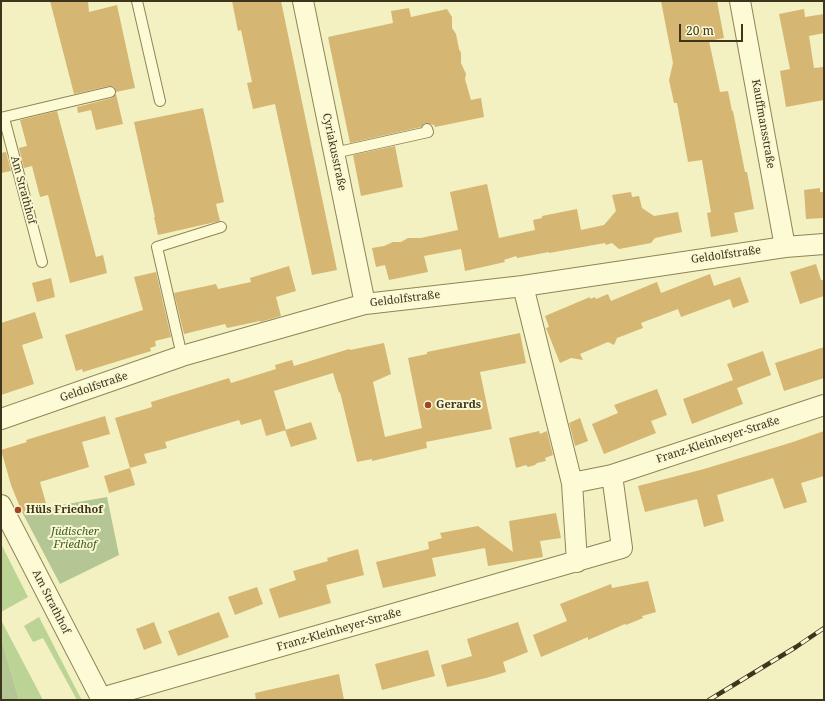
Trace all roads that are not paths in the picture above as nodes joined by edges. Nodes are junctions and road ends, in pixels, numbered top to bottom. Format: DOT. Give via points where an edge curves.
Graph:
graph roads {
  1 [pos="137,1"];
  2 [pos="303,1"];
  3 [pos="740,1"];
  4 [pos="110,92"];
  5 [pos="160,101"];
  6 [pos="2,118"];
  7 [pos="427,129"];
  8 [pos="334,153"];
  9 [pos="221,227"];
  10 [pos="824,244"];
  11 [pos="785,247"];
  12 [pos="42,262"];
  13 [pos="523,286"];
  14 [pos="365,304"];
  15 [pos="182,356"];
  16 [pos="824,405"];
  17 [pos="1,419"];
  18 [pos="612,475"];
  19 [pos="572,484"];
  20 [pos="1,505"];
  21 [pos="577,562"];
  22 [pos="101,699"];
  1 -- 5 [label="lane"];
  2 -- 8 [label="street, Cyriakusstraße"];
  3 -- 11 [label="street, Kauffmansstraße"];
  4 -- 6 [label="lane, Am Strathhof"];
  6 -- 12 [label="lane, Am Strathhof"];
  7 -- 8 [label="lane" via="428,132"];
  8 -- 14 [label="street, Cyriakusstraße"];
  9 -- 15 [label="lane" via="157,246"];
  10 -- 11 [label="street, Geldolfstraße"];
  11 -- 13 [label="street, Geldolfstraße"];
  13 -- 14 [label="street, Geldolfstraße"];
  13 -- 19 [label="street"];
  14 -- 15 [label="street, Geldolfstraße"];
  15 -- 17 [label="street, Geldolfstraße"];
  16 -- 18 [label="street, Franz-Kleinheyer-Straße"];
  18 -- 19 [label="street, Franz-Kleinheyer-Straße"];
  18 -- 21 [label="street, Franz-Kleinheyer-Straße" via="622,548"];
  19 -- 21 [label="street"];
  20 -- 22 [label="street, Am Strathhof"];
  21 -- 22 [label="street, Franz-Kleinheyer-Straße"];
}
